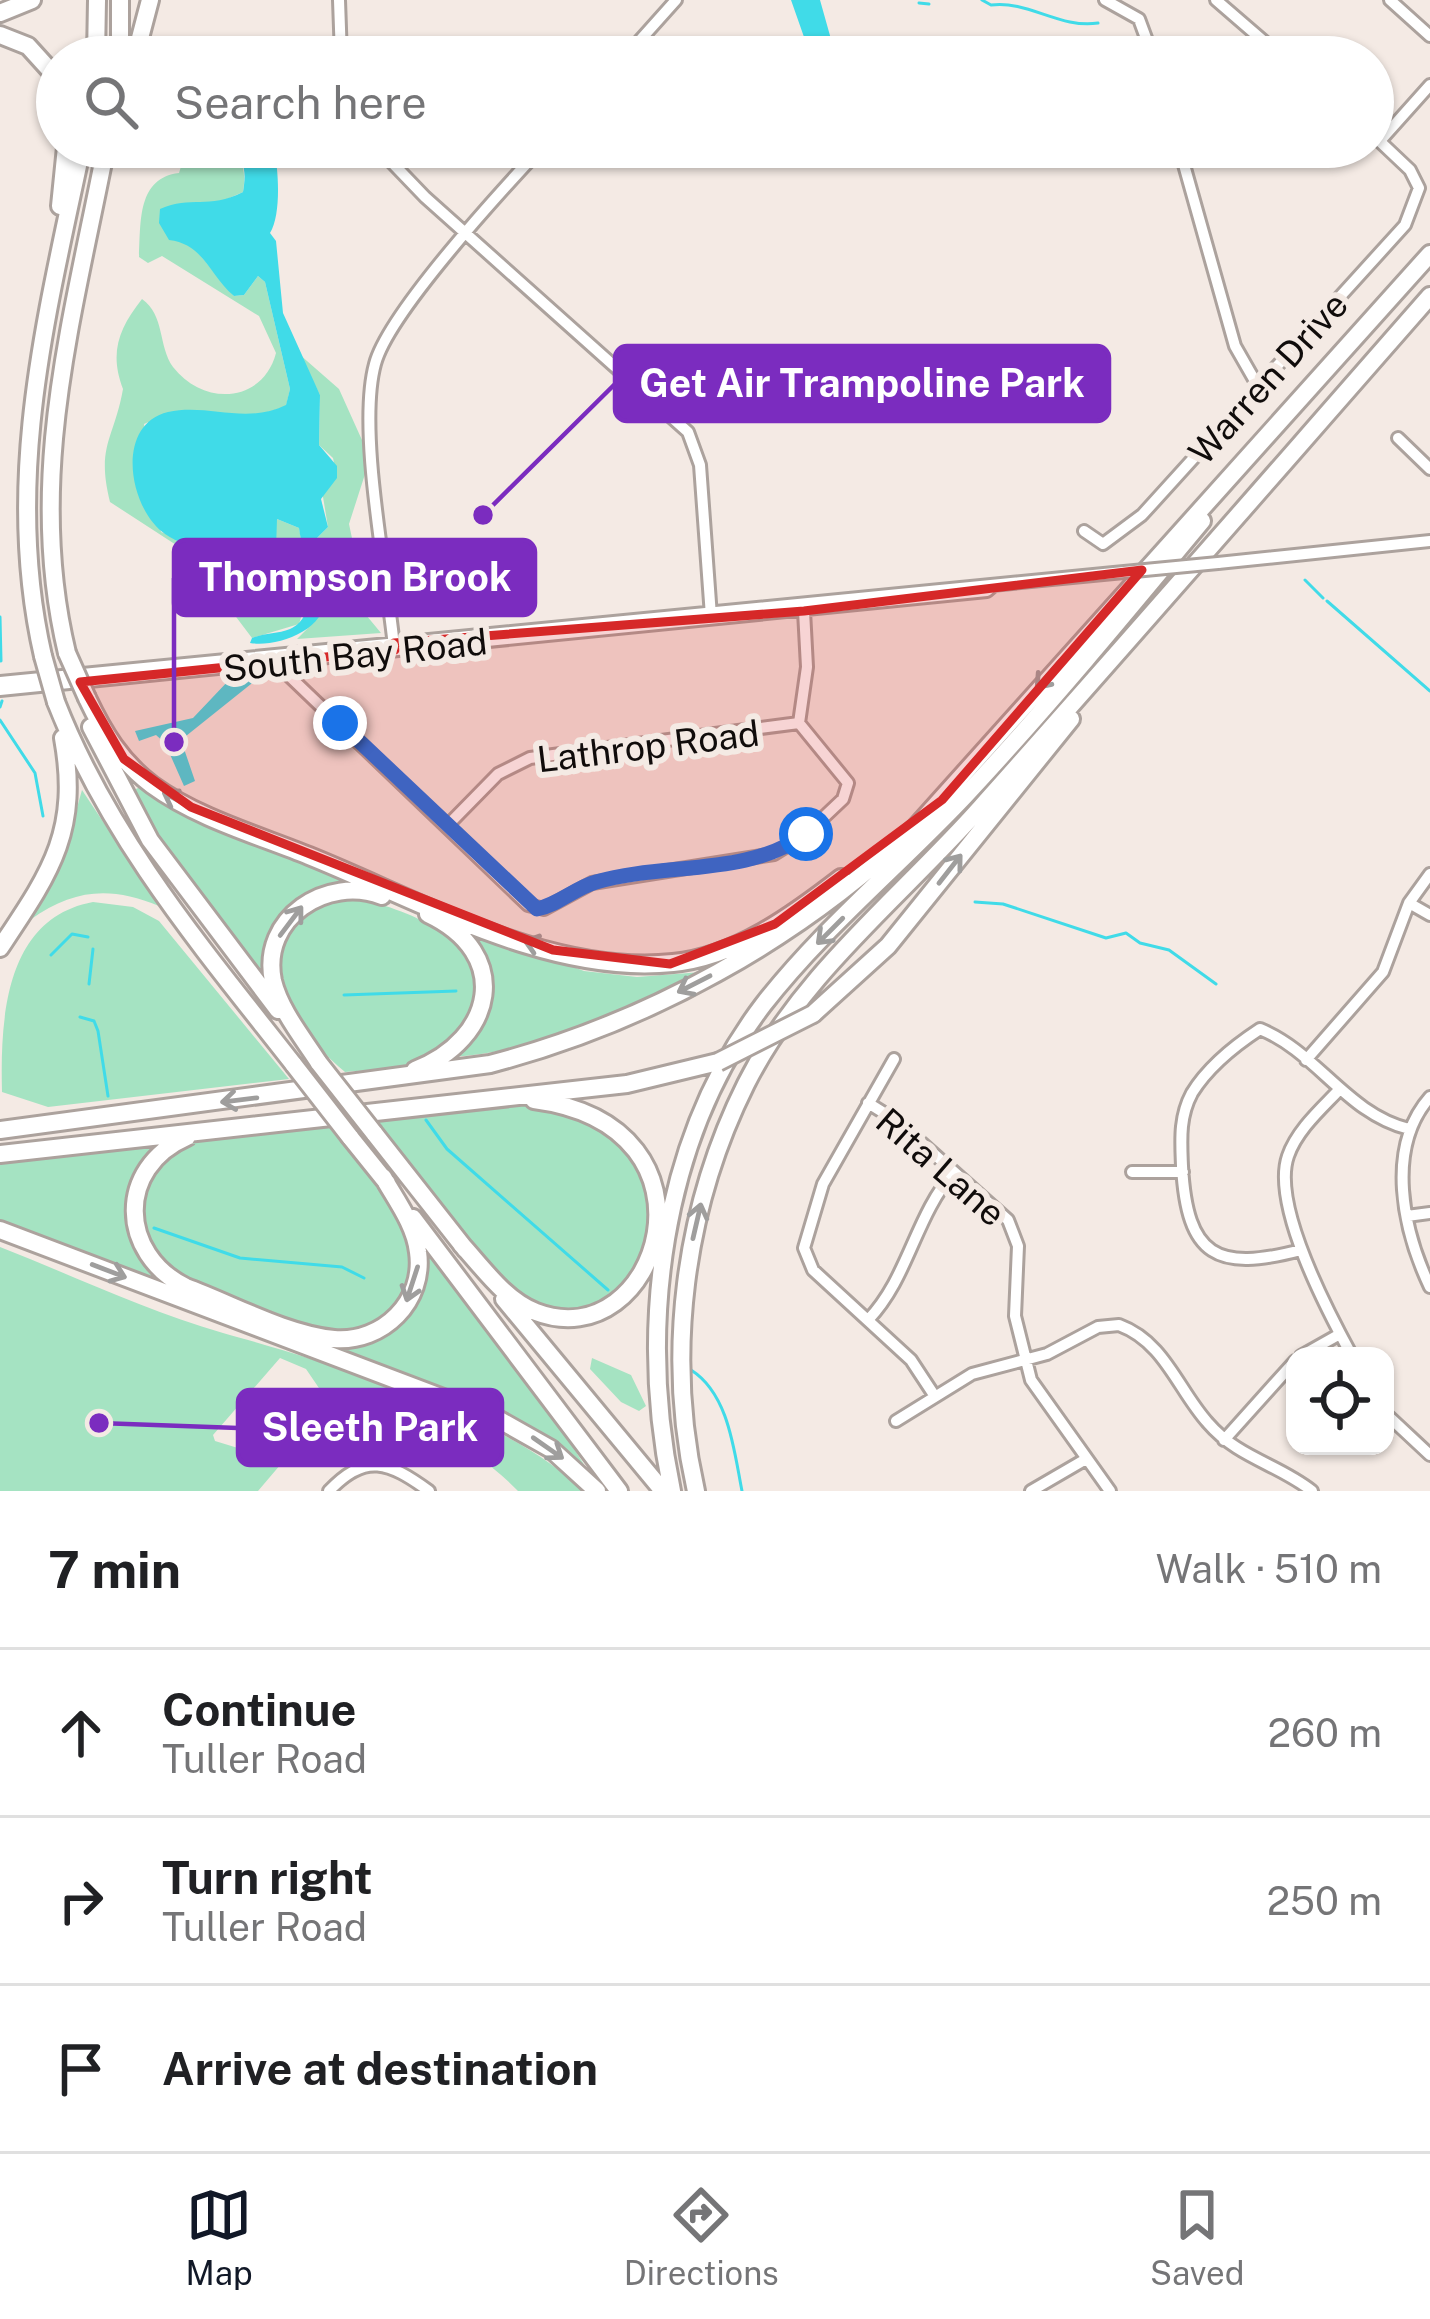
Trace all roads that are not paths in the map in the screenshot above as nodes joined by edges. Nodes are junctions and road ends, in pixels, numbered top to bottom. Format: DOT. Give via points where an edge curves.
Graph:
graph roads {
  1 [pos="32,0"];
  2 [pos="97,0"];
  3 [pos="120,0"];
  4 [pos="151,0"];
  5 [pos="339,0"];
  6 [pos="676,0"];
  7 [pos="1105,0"];
  8 [pos="1216,0"];
  9 [pos="1390,0"];
  10 [pos="0,13"];
  11 [pos="0,35"];
  12 [pos="96,36"];
  13 [pos="120,36"];
  14 [pos="141,36"];
  15 [pos="340,36"];
  16 [pos="644,36"];
  17 [pos="1145,36"];
  18 [pos="1258,36"];
  19 [pos="1430,36"];
  20 [pos="36,55"];
  21 [pos="1430,85"];
  22 [pos="1394,121"];
  23 [pos="1394,155"];
  24 [pos="64,168"];
  25 [pos="78,168"];
  26 [pos="103,168"];
  27 [pos="399,168"];
  28 [pos="524,168"];
  29 [pos="1185,168"];
  30 [pos="467,234"];
  31 [pos="1430,254"];
  32 [pos="1430,296"];
  33 [pos="51,298"];
  34 [pos="1326,372"];
  35 [pos="1258,388"];
  36 [pos="1398,438"];
  37 [pos="1430,469"];
  38 [pos="1084,532"];
  39 [pos="1430,542"];
  40 [pos="1179,582"];
  41 [pos="994,585"];
  42 [pos="804,611"];
  43 [pos="711,615"];
  44 [pos="394,646"];
  45 [pos="277,658"];
  46 [pos="0,686"];
  47 [pos="84,699"];
  48 [pos="56,702"];
  49 [pos="799,723"];
  50 [pos="942,800"];
  51 [pos="448,826"];
  52 [pos="1430,874"];
  53 [pos="1409,903"];
  54 [pos="1430,915"];
  55 [pos="0,948"];
  56 [pos="894,1059"];
  57 [pos="1306,1060"];
  58 [pos="319,1063"];
  59 [pos="371,1082"];
  60 [pos="1339,1090"];
  61 [pos="1430,1096"];
  62 [pos="484,1097"];
  63 [pos="868,1103"];
  64 [pos="220,1128"];
  65 [pos="1409,1129"];
  66 [pos="0,1130"];
  67 [pos="0,1154"];
  68 [pos="955,1172"];
  69 [pos="1132,1172"];
  70 [pos="1183,1172"];
  71 [pos="383,1178"];
  72 [pos="1430,1213"];
  73 [pos="1407,1216"];
  74 [pos="0,1230"];
  75 [pos="461,1244"];
  76 [pos="1301,1250"];
  77 [pos="1430,1287"];
  78 [pos="868,1320"];
  79 [pos="1340,1334"];
  80 [pos="1318,1347"];
  81 [pos="1347,1347"];
  82 [pos="1023,1358"];
  83 [pos="1286,1372"];
  84 [pos="934,1395"];
  85 [pos="896,1420"];
  86 [pos="1394,1421"];
  87 [pos="1225,1440"];
  88 [pos="1430,1455"];
  89 [pos="1086,1460"];
  90 [pos="665,1490"];
  91 [pos="329,1491"];
  92 [pos="429,1491"];
  93 [pos="597,1491"];
  94 [pos="620,1491"];
  95 [pos="695,1491"];
  96 [pos="1031,1491"];
  97 [pos="1110,1491"];
  98 [pos="1312,1491"];
  1 -- 10 [label="highway"];
  2 -- 12 [label="highway"];
  3 -- 13 [label="highway"];
  4 -- 14 [label="highway"];
  5 -- 15 [label="street"];
  6 -- 16 [label="street"];
  7 -- 17 [label="street" via="1139,19"];
  8 -- 18 [label="street"];
  9 -- 19 [label="street"];
  11 -- 20 [label="highway"];
  21 -- 22 [label="street"];
  23 -- 35 [label="street, Warren Drive" via="1415,176 1419,199 1405,225"];
  24 -- 33 [label="highway"];
  25 -- 33 [label="highway"];
  26 -- 47 [label="highway, bridge" via="49,448 49,551"];
  27 -- 30 [label="street"];
  28 -- 30 [label="street"];
  29 -- 35 [label="street" via="1235,346"];
  30 -- 43 [label="street" via="688,432 700,465"];
  30 -- 44 [label="street" via="395,324 370,386"];
  31 -- 34 [label="highway"];
  32 -- 40 [label="highway"];
  33 -- 48 [label="highway, bridge" via="29,412 23,504 29,583"];
  34 -- 50 [label="highway, one-way"];
  34 -- 90 [label="highway, one-way" via="990,768 764,1004 720,1075 671,1216 658,1311"];
  35 -- 38 [label="street, Warren Drive" via="1128,528 1102,544"];
  36 -- 37 [label="street"];
  39 -- 41 [label="street, South Bay Road, bridge"];
  62 -- 40 [label="highway, one-way, bridge" via="627,1084 718,1063 813,1014 889,946"];
  95 -- 40 [label="highway, one-way" via="682,1390 690,1257 710,1171 747,1082 845,946 978,811"];
  41 -- 42 [label="street, South Bay Road"];
  41 -- 43 [label="street, South Bay Road"];
  42 -- 43 [label="street, South Bay Road"];
  42 -- 49 [label="street"];
  43 -- 44 [label="street, South Bay Road"];
  44 -- 45 [label="street, South Bay Road"];
  45 -- 46 [label="street, South Bay Road"];
  45 -- 51 [label="street"];
  50 -- 47 [label="highway, one-way" via="806,904 739,944 687,962 622,964 501,932 177,801 116,751"];
  47 -- 58 [label="highway" via="111,773 150,840"];
  48 -- 55 [label="highway" via="69,776 66,828 47,877"];
  48 -- 71 [label="highway, bridge" via="124,841"];
  49 -- 51 [label="street, Lathrop Road" via="530,758 498,774"];
  49 -- 51 [label="street" via="846,779 846,794 774,854 592,883 537,909"];
  50 -- 59 [label="highway, one-way" via="827,903 683,990 514,1058"];
  52 -- 53 [label="street"];
  53 -- 54 [label="street"];
  53 -- 57 [label="street" via="1383,972"];
  56 -- 63 [label="street"];
  57 -- 60 [label="street"];
  57 -- 70 [label="street" via="1259,1029 1231,1049 1185,1108"];
  58 -- 59 [label="highway, one-way" via="274,984 276,944 289,919 317,896 368,891 457,931 478,960 484,994 474,1028 451,1053"];
  58 -- 75 [label="highway, bridge"];
  59 -- 66 [label="highway, one-way"];
  60 -- 65 [label="street" via="1380,1120"];
  60 -- 76 [label="street" via="1287,1161"];
  61 -- 65 [label="street"];
  62 -- 64 [label="highway"];
  62 -- 75 [label="highway" via="569,1106 615,1127 652,1180 656,1234 645,1267 623,1295 573,1317 518,1302"];
  63 -- 68 [label="street, Rita Lane"];
  63 -- 78 [label="street" via="824,1184 804,1248 813,1270"];
  64 -- 67 [label="highway"];
  71 -- 64 [label="highway, one-way" via="415,1238 414,1290 396,1317 365,1336 307,1332 175,1281 141,1246 133,1210 143,1173 175,1142"];
  65 -- 73 [label="street"];
  68 -- 78 [label="street" via="933,1201 891,1294"];
  68 -- 82 [label="street, Rita Lane" via="1016,1234"];
  69 -- 70 [label="street"];
  70 -- 76 [label="street" via="1193,1234 1214,1253 1245,1263"];
  71 -- 94 [label="highway"];
  72 -- 73 [label="street"];
  73 -- 77 [label="street"];
  74 -- 93 [label="highway, one-way" via="496,1418 551,1449"];
  75 -- 90 [label="highway"];
  76 -- 79 [label="street"];
  78 -- 84 [label="street"];
  79 -- 80 [label="street"];
  79 -- 81 [label="street"];
  82 -- 84 [label="street"];
  82 -- 87 [label="street" via="1098,1327 1127,1328 1161,1355"];
  82 -- 89 [label="street, Rita Lane"];
  83 -- 87 [label="street"];
  84 -- 85 [label="street"];
  86 -- 88 [label="street"];
  87 -- 98 [label="street"];
  89 -- 96 [label="street"];
  89 -- 97 [label="street, Rita Lane"];
  91 -- 92 [label="street" via="370,1463"];
}
